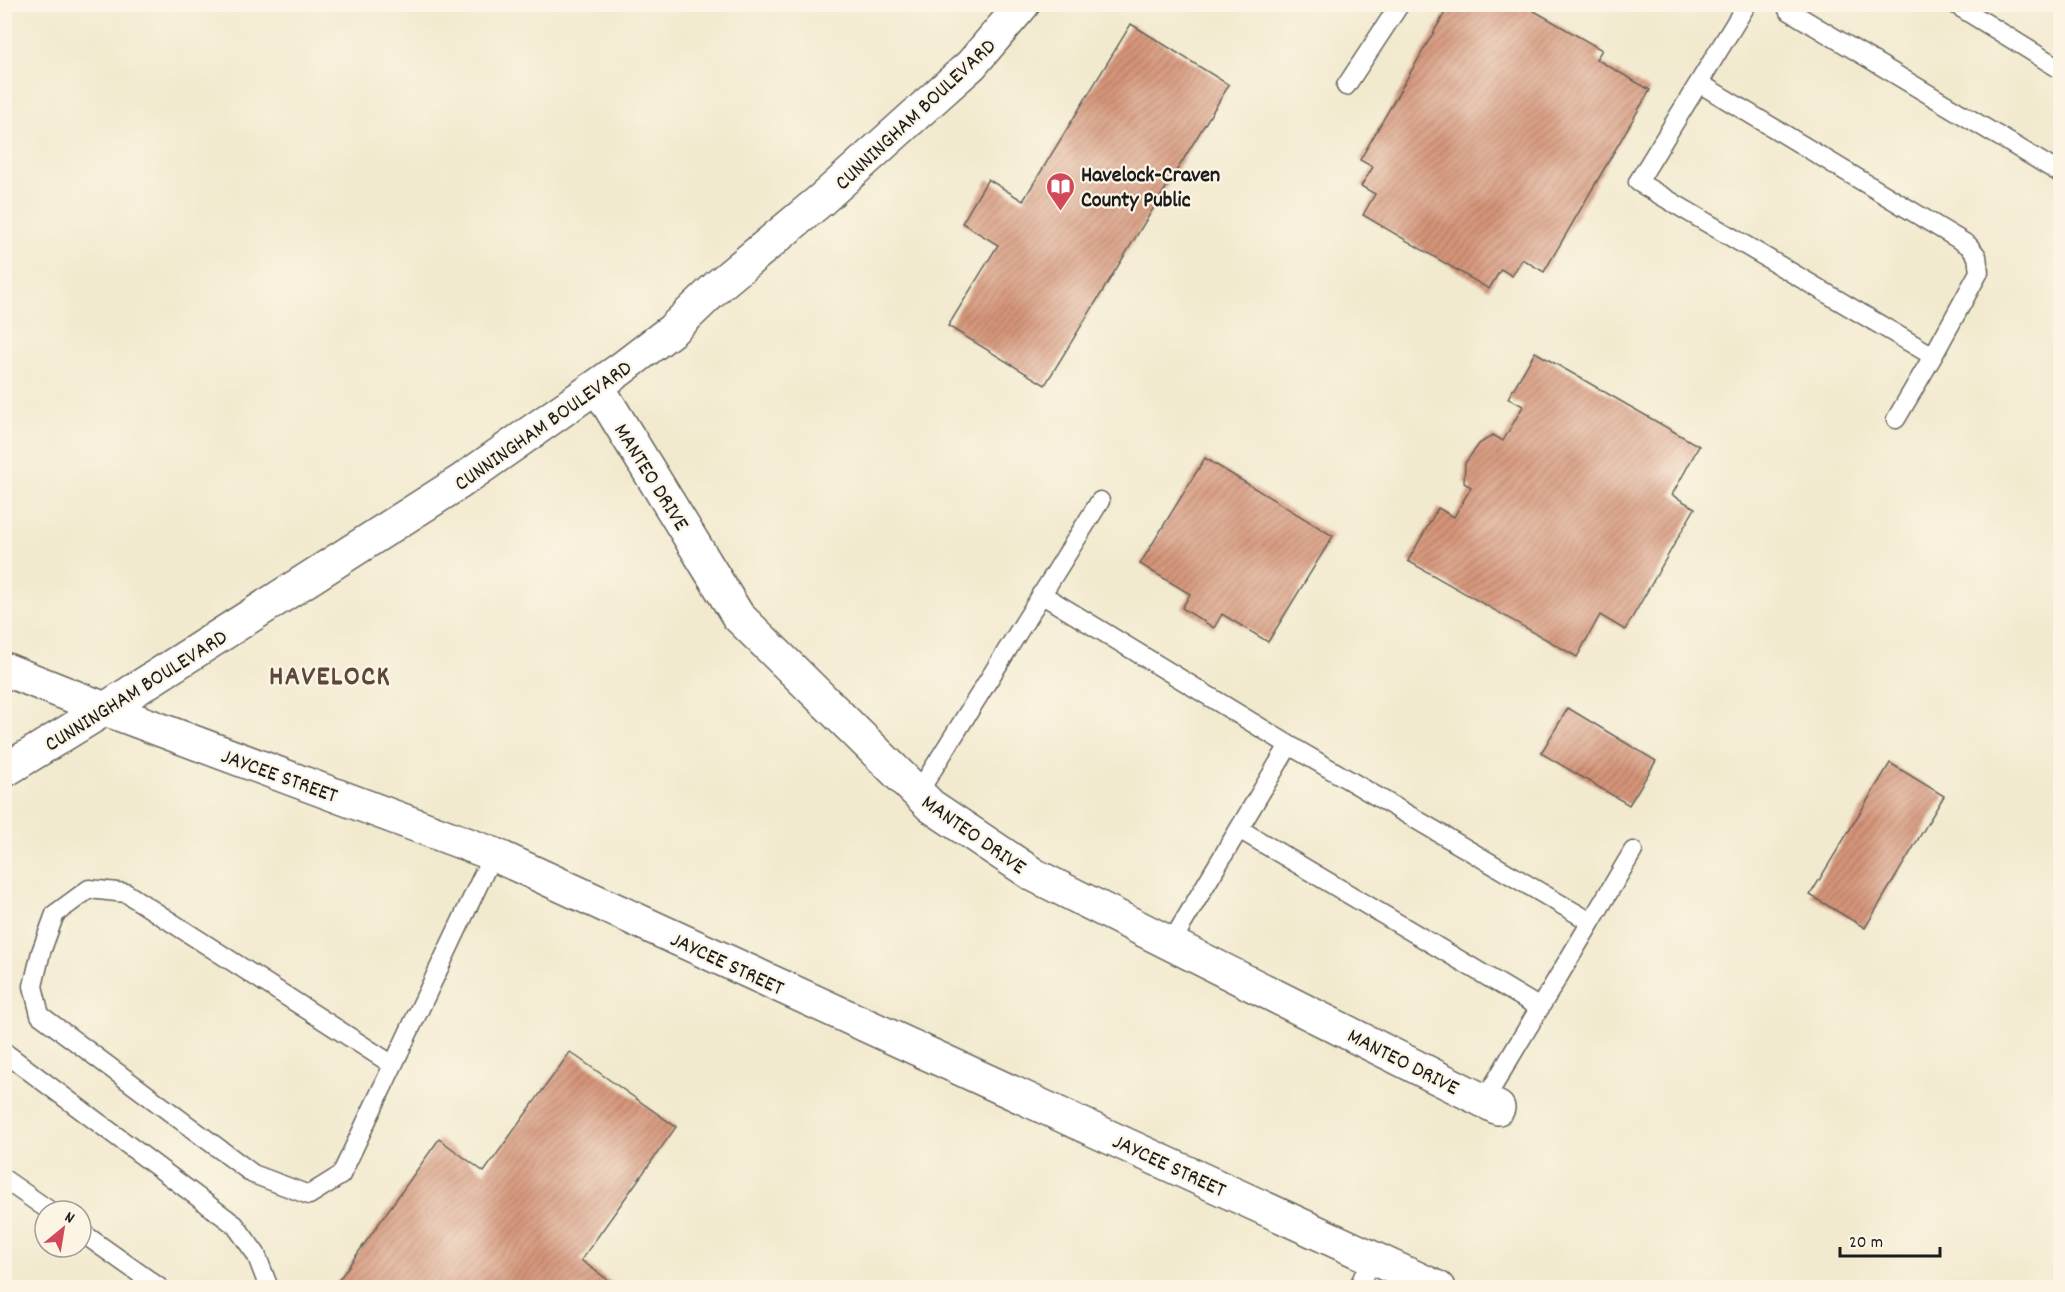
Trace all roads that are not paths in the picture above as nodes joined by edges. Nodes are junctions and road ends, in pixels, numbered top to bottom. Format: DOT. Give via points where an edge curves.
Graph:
graph roads {
  1 [pos="1023,4"];
  2 [pos="1400,4"];
  3 [pos="1747,4"];
  4 [pos="1786,4"];
  5 [pos="1955,4"];
  6 [pos="2061,69"];
  7 [pos="1699,83"];
  8 [pos="1346,86"];
  9 [pos="2061,173"];
  10 [pos="1933,356"];
  11 [pos="597,386"];
  12 [pos="1896,418"];
  13 [pos="1100,501"];
  14 [pos="1041,594"];
  15 [pos="4,669"];
  16 [pos="105,709"];
  17 [pos="1289,745"];
  18 [pos="4,771"];
  19 [pos="918,793"];
  20 [pos="1239,829"];
  21 [pos="1633,851"];
  22 [pos="493,854"];
  23 [pos="1591,922"];
  24 [pos="1171,943"];
  25 [pos="1539,1008"];
  26 [pos="4,1052"];
  27 [pos="393,1065"];
  28 [pos="1491,1104"];
  29 [pos="4,1179"];
  30 [pos="33,1199"];
  31 [pos="93,1240"];
  32 [pos="1372,1257"];
  33 [pos="160,1287"];
  34 [pos="269,1287"];
  35 [pos="1358,1287"];
  36 [pos="1438,1287"];
  1 -- 11 [label="street, CUNNINGHAM BOULEVARD" via="970,65 821,200 719,285 672,330"];
  2 -- 8 [label="lane"];
  3 -- 7 [label="lane"];
  4 -- 9 [label="lane" via="1788,10"];
  5 -- 6 [label="lane"];
  7 -- 10 [label="lane" via="1968,245 1977,256 1979,272"];
  7 -- 10 [label="lane" via="1638,182"];
  10 -- 12 [label="lane"];
  11 -- 16 [label="street, CUNNINGHAM BOULEVARD" via="460,483"];
  11 -- 19 [label="street, MANTEO DRIVE" via="738,616"];
  13 -- 14 [label="lane"];
  14 -- 17 [label="lane"];
  14 -- 19 [label="lane"];
  15 -- 16 [label="street, JAYCEE STREET"];
  16 -- 18 [label="street, CUNNINGHAM BOULEVARD"];
  16 -- 22 [label="street, JAYCEE STREET"];
  17 -- 20 [label="lane"];
  17 -- 23 [label="lane"];
  19 -- 24 [label="street, MANTEO DRIVE" via="1034,875"];
  20 -- 24 [label="lane"];
  20 -- 25 [label="lane"];
  21 -- 23 [label="lane"];
  22 -- 27 [label="lane"];
  22 -- 32 [label="street, JAYCEE STREET"];
  23 -- 25 [label="lane"];
  24 -- 28 [label="street, MANTEO DRIVE"];
  25 -- 28 [label="lane"];
  26 -- 34 [label="lane" via="235,1225 256,1254"];
  27 -- 27 [label="lane" via="341,1175 309,1195 253,1174 40,1015 33,986 55,914 89,889 126,893"];
  29 -- 30 [label="lane"];
  31 -- 33 [label="lane"];
  32 -- 35 [label="lane"];
  32 -- 36 [label="street, JAYCEE STREET"];
}
